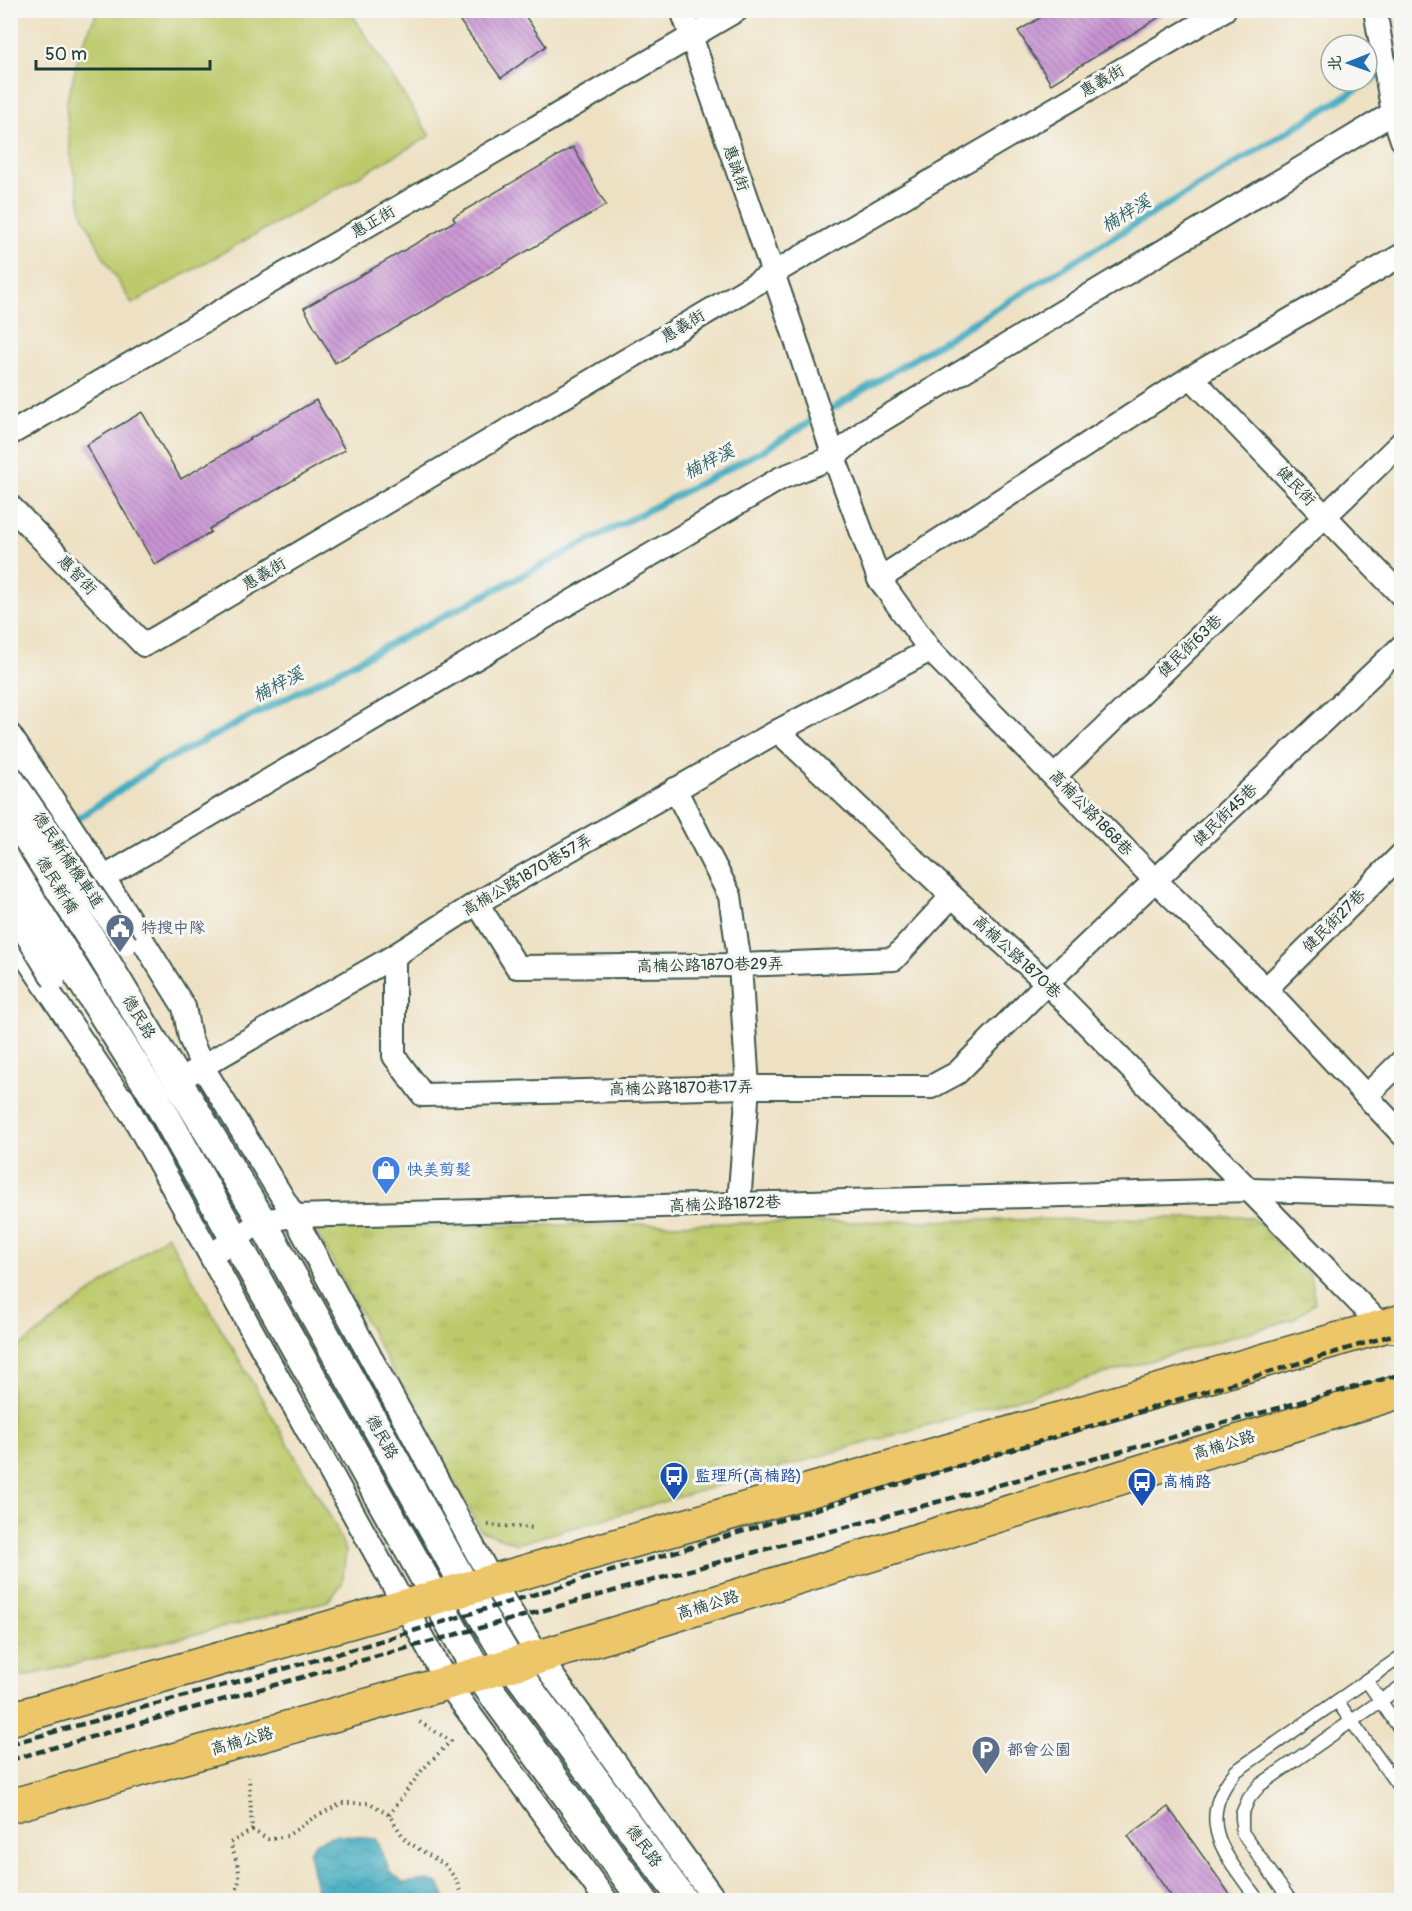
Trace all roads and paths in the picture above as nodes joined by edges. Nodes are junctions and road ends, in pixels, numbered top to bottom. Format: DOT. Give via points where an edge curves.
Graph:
graph roads {
  1 [pos="682,10"];
  2 [pos="737,10"];
  3 [pos="1224,10"];
  4 [pos="1375,10"];
  5 [pos="691,37"];
  6 [pos="1397,109"];
  7 [pos="1401,140"];
  8 [pos="1401,255"];
  9 [pos="772,274"];
  10 [pos="1191,377"];
  11 [pos="10,434"];
  12 [pos="1401,442"];
  13 [pos="834,457"];
  14 [pos="10,506"];
  15 [pos="1325,516"];
  16 [pos="879,579"];
  17 [pos="1401,596"];
  18 [pos="144,645"];
  19 [pos="1401,646"];
  20 [pos="930,650"];
  21 [pos="778,731"];
  22 [pos="13,739"];
  23 [pos="10,775"];
  24 [pos="1055,776"];
  25 [pos="675,789"];
  26 [pos="10,811"];
  27 [pos="1401,854"];
  28 [pos="10,867"];
  29 [pos="103,877"];
  30 [pos="1156,881"];
  31 [pos="952,896"];
  32 [pos="477,903"];
  33 [pos="10,909"];
  34 [pos="115,951"];
  35 [pos="394,956"];
  36 [pos="740,965"];
  37 [pos="65,975"];
  38 [pos="1047,983"];
  39 [pos="1266,988"];
  40 [pos="190,1038"];
  41 [pos="1401,1061"];
  42 [pos="202,1066"];
  43 [pos="748,1086"];
  44 [pos="166,1089"];
  45 [pos="1366,1096"];
  46 [pos="130,1112"];
  47 [pos="1401,1134"];
  48 [pos="1249,1190"];
  49 [pos="1401,1194"];
  50 [pos="739,1203"];
  51 [pos="294,1216"];
  52 [pos="262,1221"];
  53 [pos="222,1247"];
  54 [pos="1395,1327"];
  55 [pos="1401,1390"];
  56 [pos="484,1525"];
  57 [pos="534,1528"];
  58 [pos="465,1589"];
  59 [pos="405,1606"];
  60 [pos="1401,1656"];
  61 [pos="525,1661"];
  62 [pos="479,1674"];
  63 [pos="1366,1680"];
  64 [pos="448,1684"];
  65 [pos="1401,1686"];
  66 [pos="1337,1701"];
  67 [pos="1381,1701"];
  68 [pos="413,1718"];
  69 [pos="10,1719"];
  70 [pos="1352,1721"];
  71 [pos="1401,1732"];
  72 [pos="249,1777"];
  73 [pos="1401,1791"];
  74 [pos="10,1806"];
  75 [pos="389,1815"];
  76 [pos="252,1830"];
  77 [pos="232,1900"];
  78 [pos="463,1900"];
  79 [pos="606,1900"];
  80 [pos="643,1900"];
  81 [pos="683,1900"];
  82 [pos="715,1900"];
  83 [pos="1258,1900"];
  84 [pos="1290,1900"];
  1 -- 5 [label="street, 惠誠街"];
  2 -- 5 [label="street, 惠正街"];
  3 -- 9 [label="street, 惠義街"];
  4 -- 6 [label="street"];
  5 -- 9 [label="street, 惠誠街"];
  5 -- 11 [label="street, 惠正街"];
  6 -- 7 [label="street"];
  6 -- 13 [label="street" via="867,429"];
  8 -- 10 [label="street"];
  9 -- 13 [label="street, 惠誠街"];
  9 -- 18 [label="street, 惠義街"];
  10 -- 15 [label="street, 健民街"];
  10 -- 16 [label="street"];
  12 -- 15 [label="street, 健民街63巷"];
  13 -- 16 [label="street, 高楠公路1868巷"];
  13 -- 29 [label="street" via="781,478"];
  14 -- 18 [label="street, 惠智街"];
  15 -- 17 [label="street, 健民街"];
  15 -- 24 [label="street, 健民街63巷"];
  16 -- 20 [label="street, 高楠公路1868巷"];
  19 -- 30 [label="street, 健民街45巷"];
  20 -- 21 [label="street, 高楠公路1870巷57弄"];
  20 -- 24 [label="street, 高楠公路1868巷"];
  21 -- 25 [label="street, 高楠公路1870巷57弄"];
  21 -- 31 [label="street, 高楠公路1870巷"];
  22 -- 29 [label="street"];
  23 -- 34 [label="street, 德民新橋機車道, bridge"];
  24 -- 30 [label="street, 高楠公路1868巷"];
  25 -- 32 [label="street, 高楠公路1870巷57弄"];
  25 -- 36 [label="street" via="730,896"];
  26 -- 34 [label="street, 德民新橋, bridge"];
  27 -- 39 [label="street, 健民街27巷"];
  28 -- 37 [label="street, 德民新橋, bridge"];
  29 -- 40 [label="street" via="184,1007"];
  29 -- 46 [label="street" via="11,935"];
  30 -- 38 [label="street, 健民街45巷"];
  30 -- 39 [label="street, 高楠公路1868巷"];
  31 -- 36 [label="street, 高楠公路1870巷29弄" via="894,959"];
  31 -- 38 [label="street, 高楠公路1870巷"];
  32 -- 35 [label="street, 高楠公路1870巷57弄"];
  32 -- 36 [label="street, 高楠公路1870巷29弄" via="517,967"];
  33 -- 37 [label="street, bridge"];
  34 -- 40 [label="street, 德民新橋機車道"];
  34 -- 44 [label="street, 德民路"];
  35 -- 42 [label="street, 高楠公路1870巷57弄"];
  35 -- 43 [label="street, 高楠公路1870巷17弄" via="394,1056 423,1095"];
  36 -- 43 [label="street"];
  37 -- 44 [label="street, 德民路"];
  37 -- 46 [label="street"];
  38 -- 43 [label="street, 高楠公路1870巷17弄" via="957,1073 931,1087"];
  38 -- 48 [label="street, 高楠公路1870巷"];
  39 -- 45 [label="street, 高楠公路1868巷"];
  40 -- 42 [label="street, 德民路"];
  41 -- 45 [label="street"];
  42 -- 44 [label="street, 高楠公路1870巷57弄"];
  42 -- 51 [label="street, 德民路"];
  43 -- 50 [label="street"];
  44 -- 46 [label="street, 高楠公路1870巷57弄"];
  44 -- 52 [label="street, 德民路"];
  44 -- 53 [label="street, 德民路"];
  45 -- 47 [label="street, 高楠公路1868巷"];
  46 -- 53 [label="street, 德民路"];
  48 -- 49 [label="street, 高楠公路1872巷"];
  48 -- 50 [label="street, 高楠公路1872巷"];
  48 -- 54 [label="street, 高楠公路1870巷"];
  50 -- 51 [label="street, 高楠公路1872巷"];
  51 -- 52 [label="street, 高楠公路1872巷"];
  51 -- 58 [label="street, 德民路"];
  52 -- 53 [label="street, 高楠公路1872巷"];
  52 -- 58 [label="street, 德民路"];
  53 -- 58 [label="street, 德民路"];
  53 -- 59 [label="street, 德民路"];
  54 -- 58 [label="main road"];
  55 -- 61 [label="main road, 高楠公路"];
  56 -- 57 [label="path"];
  58 -- 59 [label="main road"];
  58 -- 61 [label="street, 德民路"];
  58 -- 62 [label="street, 德民路"];
  59 -- 64 [label="street, 德民路"];
  59 -- 69 [label="main road"];
  60 -- 63 [label="lane"];
  61 -- 62 [label="main road, 高楠公路"];
  61 -- 81 [label="street, 德民路"];
  61 -- 82 [label="street, 德民路"];
  62 -- 64 [label="main road, 高楠公路"];
  62 -- 80 [label="street, 德民路"];
  63 -- 66 [label="lane"];
  63 -- 67 [label="lane"];
  64 -- 74 [label="main road, 高楠公路"];
  64 -- 79 [label="street, 德民路"];
  65 -- 67 [label="lane"];
  66 -- 70 [label="lane"];
  66 -- 83 [label="lane" via="1236,1772 1219,1799 1216,1835"];
  67 -- 70 [label="lane"];
  67 -- 71 [label="lane"];
  68 -- 75 [label="path" via="451,1741 422,1770"];
  70 -- 73 [label="lane"];
  70 -- 84 [label="lane" via="1260,1785 1242,1814 1242,1832"];
  72 -- 76 [label="path"];
  75 -- 76 [label="path" via="370,1803 342,1803 287,1836 268,1839"];
  75 -- 78 [label="path" via="406,1841 445,1864 458,1882"];
  76 -- 77 [label="path" via="230,1843 240,1884"];
}
